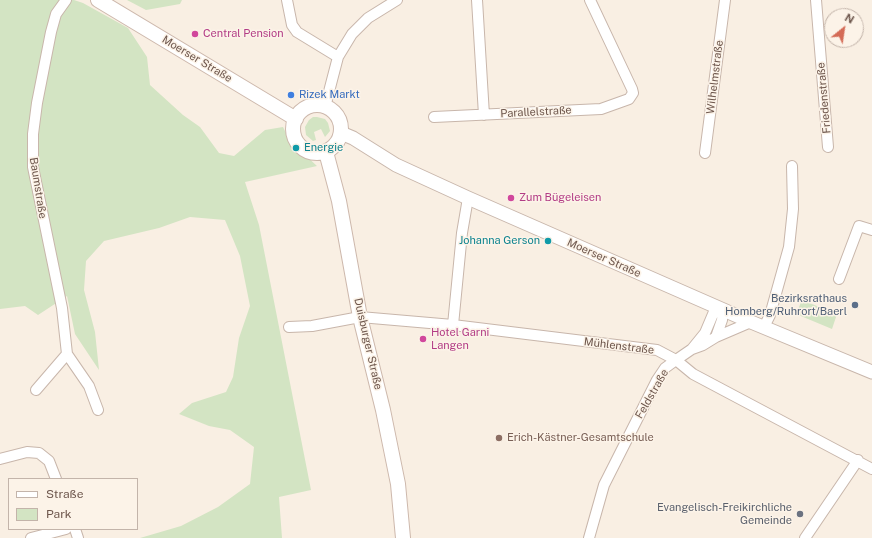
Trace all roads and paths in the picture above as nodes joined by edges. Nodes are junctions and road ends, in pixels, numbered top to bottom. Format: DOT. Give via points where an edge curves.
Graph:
graph roads {
  1 [pos="66,0"];
  2 [pos="98,0"];
  3 [pos="288,0"];
  4 [pos="396,0"];
  5 [pos="477,0"];
  6 [pos="590,0"];
  7 [pos="725,0"];
  8 [pos="816,0"];
  9 [pos="338,57"];
  10 [pos="325,106"];
  11 [pos="484,115"];
  12 [pos="434,117"];
  13 [pos="296,119"];
  14 [pos="341,133"];
  15 [pos="828,147"];
  16 [pos="326,152"];
  17 [pos="705,153"];
  18 [pos="792,166"];
  19 [pos="468,198"];
  20 [pos="872,230"];
  21 [pos="839,279"];
  22 [pos="720,308"];
  23 [pos="360,317"];
  24 [pos="751,322"];
  25 [pos="453,325"];
  26 [pos="289,327"];
  27 [pos="764,327"];
  28 [pos="716,338"];
  29 [pos="692,349"];
  30 [pos="67,354"];
  31 [pos="676,360"];
  32 [pos="872,372"];
  33 [pos="36,390"];
  34 [pos="98,410"];
  35 [pos="0,459"];
  36 [pos="858,460"];
  37 [pos="872,469"];
  38 [pos="56,478"];
  39 [pos="62,530"];
  40 [pos="31,538"];
  41 [pos="403,538"];
  42 [pos="589,538"];
  43 [pos="805,538"];
  1 -- 30 [label="street, Baumstraße" via="56,14 51,32 37,103 33,134 33,167 62,308"];
  2 -- 13 [label="main road, Moerser Straße"];
  3 -- 9 [label="street" via="292,25 297,32"];
  4 -- 9 [label="street" via="368,18 352,34"];
  5 -- 11 [label="street"];
  6 -- 11 [label="street, Parallelstraße" via="633,93 629,99 601,109"];
  7 -- 17 [label="street, Wilhelmstraße"];
  8 -- 15 [label="street, Friedenstraße"];
  9 -- 10 [label="street"];
  10 -- 13 [label="main road" via="308,107"];
  10 -- 14 [label="main road" via="337,116"];
  11 -- 12 [label="street, Parallelstraße"];
  13 -- 16 [label="main road" via="294,135 298,143 312,152"];
  14 -- 16 [label="main road"];
  14 -- 19 [label="street, Moerser Straße" via="396,165"];
  16 -- 23 [label="main road, Duisburger Straße" via="339,201"];
  18 -- 27 [label="street" via="793,208 789,247 770,315"];
  19 -- 22 [label="street, Moerser Straße"];
  19 -- 25 [label="street"];
  20 -- 21 [label="street" via="859,226"];
  22 -- 24 [label="street, Moerser Straße"];
  22 -- 28 [label="street" via="722,320"];
  22 -- 29 [label="street, Feldstraße"];
  23 -- 25 [label="street, Mühlenstraße"];
  23 -- 26 [label="street, Mühlenstraße" via="312,326"];
  23 -- 41 [label="main road, Duisburger Straße" via="383,410 396,477"];
  24 -- 27 [label="street, Moerser Straße"];
  24 -- 28 [label="street, Feldstraße"];
  25 -- 31 [label="street, Mühlenstraße" via="657,350"];
  27 -- 32 [label="street, Moerser Straße"];
  28 -- 29 [label="street, Feldstraße"];
  29 -- 31 [label="street, Feldstraße"];
  30 -- 33 [label="street"];
  30 -- 34 [label="street, Baumstraße" via="89,386"];
  31 -- 36 [label="street, Mühlenstraße" via="692,374"];
  31 -- 42 [label="street, Feldstraße" via="665,368 657,380 617,457 604,485"];
  35 -- 38 [label="street" via="27,452 39,453 49,461"];
  36 -- 37 [label="street, Mühlenstraße"];
  36 -- 43 [label="street"];
  39 -- 40 [label="street"];
}
